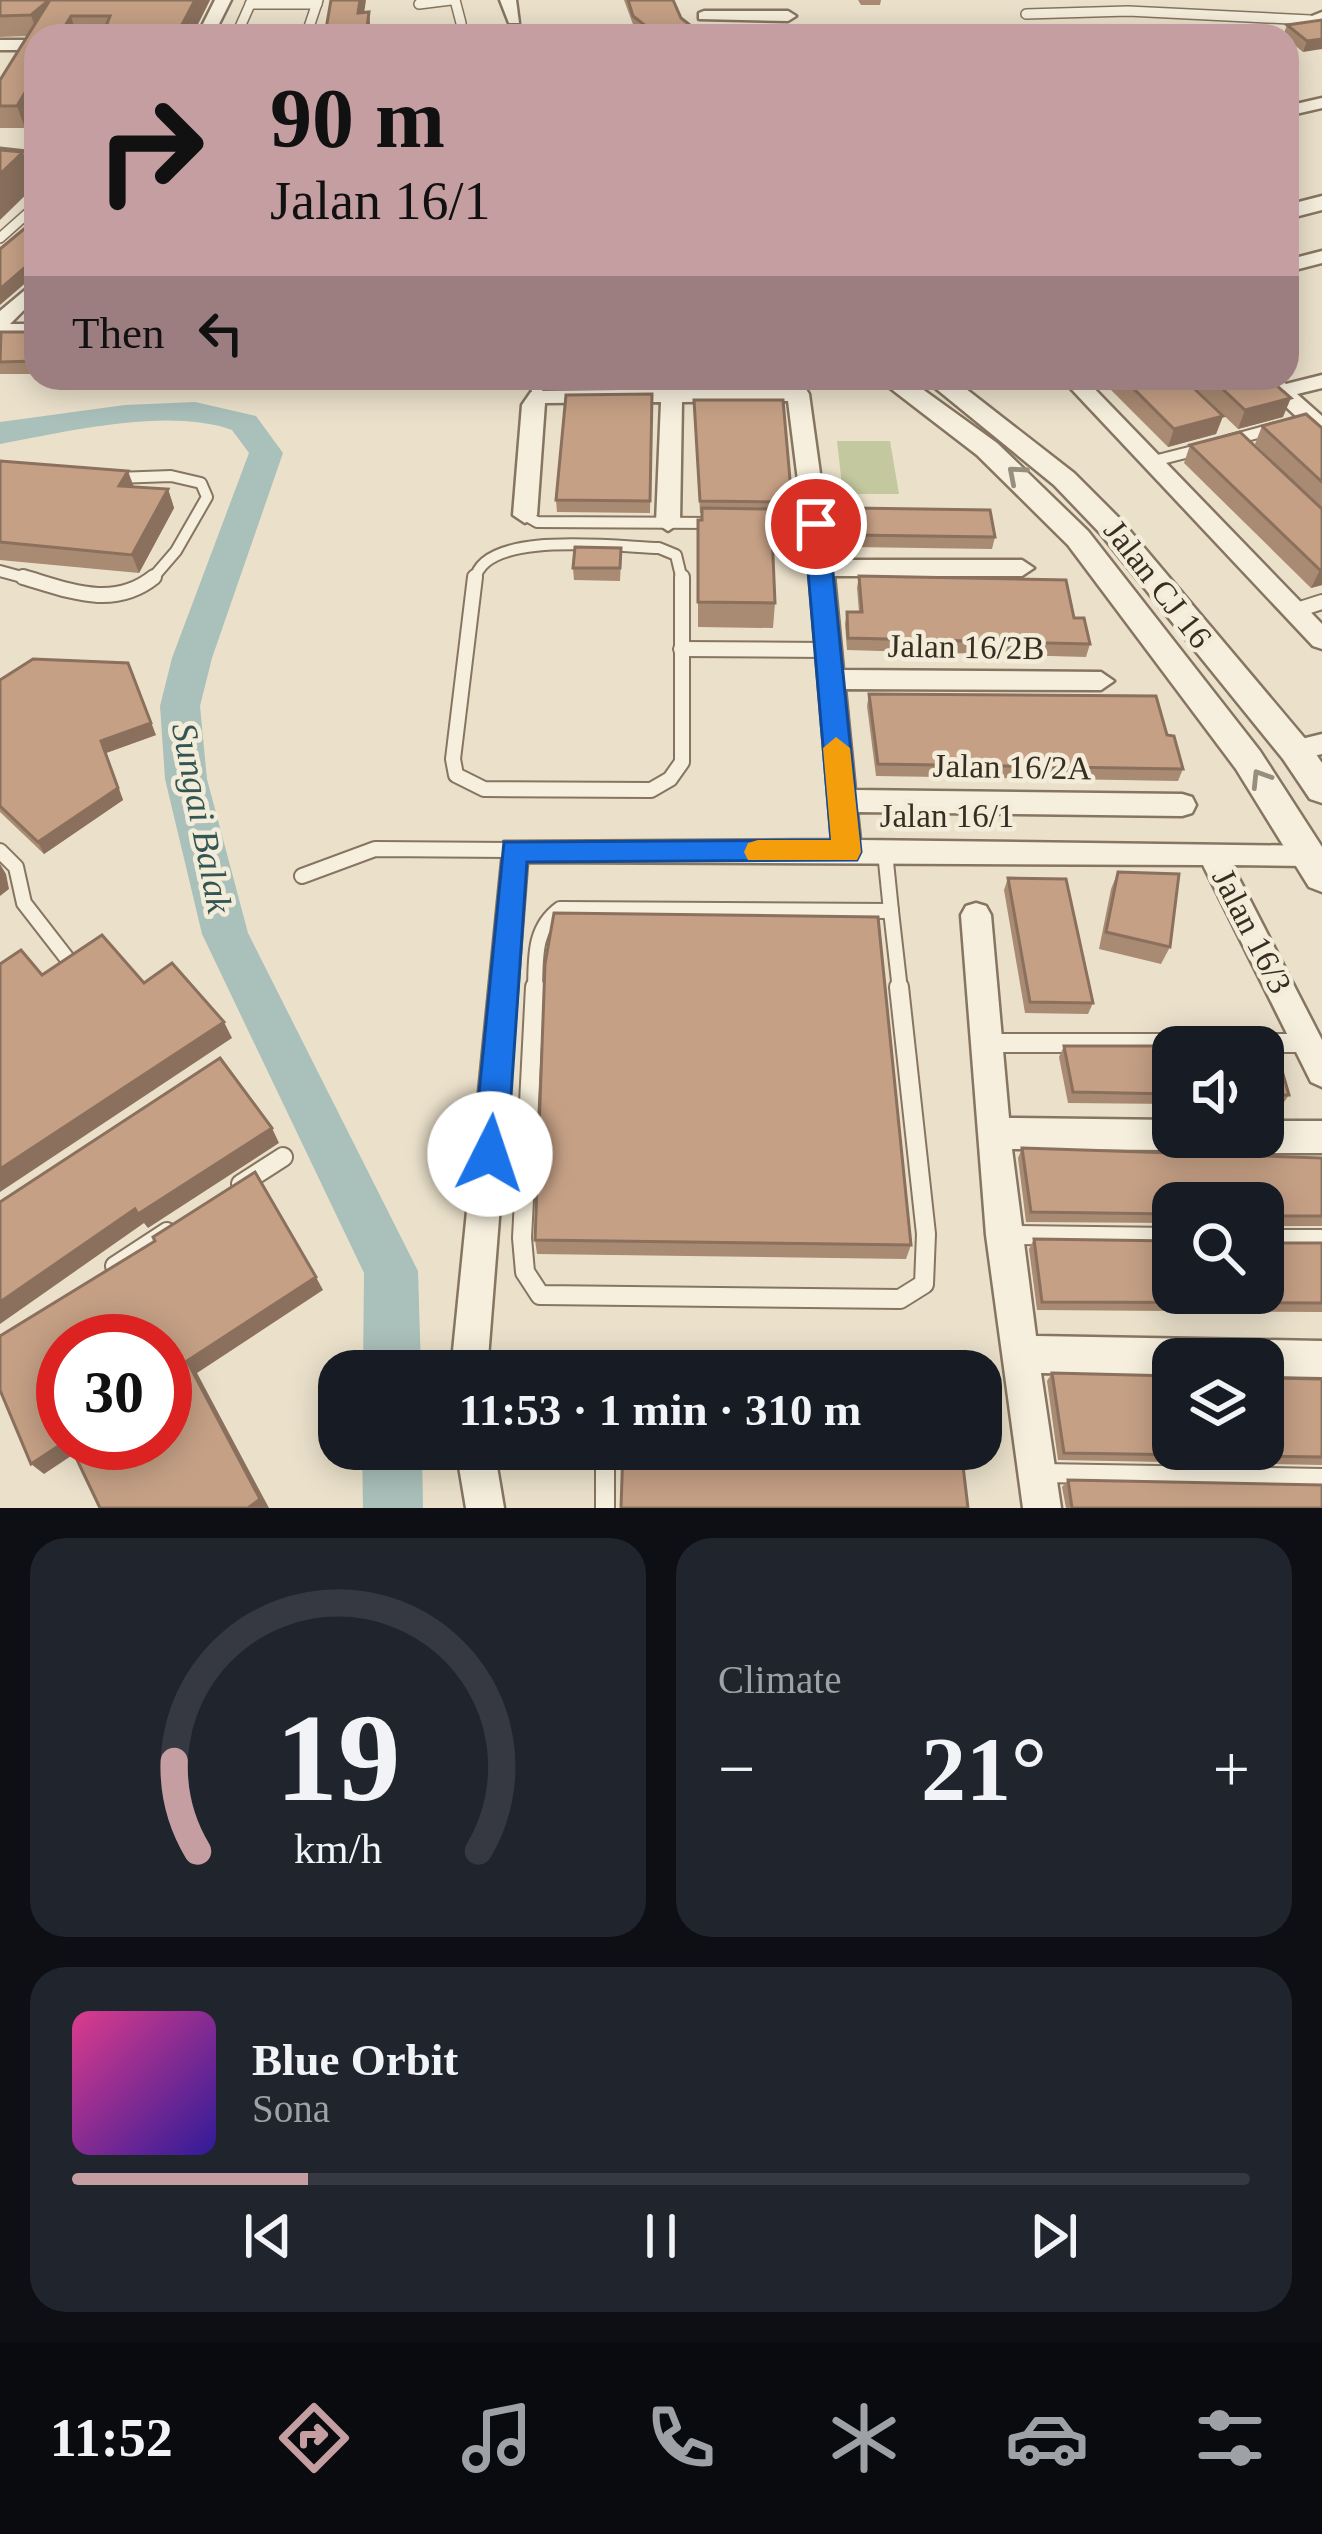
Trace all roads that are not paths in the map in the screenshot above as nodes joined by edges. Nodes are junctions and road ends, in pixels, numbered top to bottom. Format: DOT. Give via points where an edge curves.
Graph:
graph roads {
  1 [pos="453,0"];
  2 [pos="508,0"];
  3 [pos="251,2"];
  4 [pos="317,2"];
  5 [pos="418,4"];
  6 [pos="705,8"];
  7 [pos="1026,14"];
  8 [pos="788,16"];
  9 [pos="1316,19"];
  10 [pos="514,20"];
  11 [pos="461,23"];
  12 [pos="24,217"];
  13 [pos="0,220"];
  14 [pos="18,222"];
  15 [pos="1,236"];
  16 [pos="24,301"];
  17 [pos="0,326"];
  18 [pos="541,390"];
  19 [pos="568,390"];
  20 [pos="732,390"];
  21 [pos="794,390"];
  22 [pos="906,390"];
  23 [pos="951,390"];
  24 [pos="1084,390"];
  25 [pos="1280,390"];
  26 [pos="672,394"];
  27 [pos="1219,424"];
  28 [pos="1317,424"];
  29 [pos="1234,439"];
  30 [pos="1249,453"];
  31 [pos="1154,461"];
  32 [pos="94,477"];
  33 [pos="524,515"];
  34 [pos="668,523"];
  35 [pos="816,524"];
  36 [pos="821,568"];
  37 [pos="1022,568"];
  38 [pos="0,571"];
  39 [pos="1322,602"];
  40 [pos="1294,611"];
  41 [pos="1322,640"];
  42 [pos="681,650"];
  43 [pos="826,650"];
  44 [pos="830,679"];
  45 [pos="1101,681"];
  46 [pos="1309,747"];
  47 [pos="1322,790"];
  48 [pos="842,801"];
  49 [pos="1181,805"];
  50 [pos="514,850"];
  51 [pos="0,851"];
  52 [pos="847,852"];
  53 [pos="885,852"];
  54 [pos="1212,854"];
  55 [pos="1315,866"];
  56 [pos="302,876"];
  57 [pos="891,911"];
  58 [pos="976,915"];
  59 [pos="69,961"];
  60 [pos="989,1042"];
  61 [pos="1316,1057"];
  62 [pos="998,1133"];
  63 [pos="1152,1136"];
  64 [pos="1284,1136"];
  65 [pos="1322,1137"];
  66 [pos="283,1157"];
  67 [pos="229,1192"];
  68 [pos="176,1227"];
  69 [pos="1003,1235"];
  70 [pos="1152,1237"];
  71 [pos="1284,1239"];
  72 [pos="1322,1240"];
  73 [pos="98,1277"];
  74 [pos="471,1350"];
  75 [pos="1019,1354"];
  76 [pos="1322,1359"];
  77 [pos="479,1470"];
  78 [pos="605,1470"];
  79 [pos="1322,1478"];
  80 [pos="1039,1491"];
  81 [pos="485,1508"];
  82 [pos="605,1508"];
  1 -- 5 [label="lane"];
  1 -- 11 [label="lane"];
  2 -- 10 [label="street"];
  3 -- 4 [label="lane"];
  6 -- 8 [label="street"];
  7 -- 9 [label="lane"];
  12 -- 14 [label="lane"];
  13 -- 14 [label="lane"];
  14 -- 15 [label="lane"];
  16 -- 17 [label="street"];
  18 -- 33 [label="street" via="533,405"];
  19 -- 26 [label="street"];
  20 -- 26 [label="street"];
  21 -- 35 [label="street"];
  55 -- 22 [label="street, Jalan CJ 16, one-way" via="1248,760 1078,538 987,449"];
  23 -- 46 [label="street, Jalan CJ 16" via="1080,495"];
  24 -- 31 [label="street"];
  25 -- 28 [label="street"];
  26 -- 34 [label="street"];
  27 -- 29 [label="lane"];
  28 -- 29 [label="lane"];
  29 -- 30 [label="lane"];
  29 -- 31 [label="lane"];
  31 -- 40 [label="street"];
  32 -- 38 [label="lane" via="171,476 201,483 207,497 172,560 117,597"];
  33 -- 34 [label="lane" via="538,522"];
  34 -- 35 [label="lane"];
  35 -- 36 [label="street"];
  36 -- 37 [label="street"];
  36 -- 43 [label="street"];
  39 -- 40 [label="lane"];
  40 -- 41 [label="street"];
  42 -- 42 [label="lane" via="682,762 670,779 650,790 484,789 456,775 476,571 484,558 521,546 659,548 676,555"];
  42 -- 43 [label="lane"];
  43 -- 44 [label="street"];
  44 -- 45 [label="street, Jalan 16/2B"];
  44 -- 48 [label="street"];
  46 -- 47 [label="street, Jalan CJ 16"];
  48 -- 49 [label="street, Jalan 16/2A"];
  48 -- 52 [label="street"];
  50 -- 52 [label="street, Jalan 16/1"];
  50 -- 56 [label="lane" via="376,849"];
  50 -- 74 [label="street"];
  51 -- 59 [label="lane" via="16,866 24,903"];
  52 -- 53 [label="street, Jalan 16/1"];
  53 -- 54 [label="street, Jalan 16/1"];
  53 -- 57 [label="lane"];
  54 -- 55 [label="street, Jalan 16/1"];
  54 -- 61 [label="street, Jalan 16/3"];
  57 -- 57 [label="lane" via="560,909 545,920 537,941 522,1238 525,1272 540,1295 900,1298 924,1284 926,1234"];
  58 -- 60 [label="street"];
  60 -- 61 [label="lane"];
  60 -- 62 [label="street"];
  62 -- 63 [label="street"];
  62 -- 69 [label="street"];
  64 -- 65 [label="street"];
  66 -- 67 [label="lane"];
  68 -- 73 [label="lane"];
  69 -- 70 [label="lane"];
  69 -- 75 [label="street"];
  71 -- 72 [label="lane"];
  75 -- 76 [label="street"];
  75 -- 80 [label="street"];
  77 -- 81 [label="street"];
  78 -- 82 [label="lane"];
  79 -- 80 [label="lane"];
}
